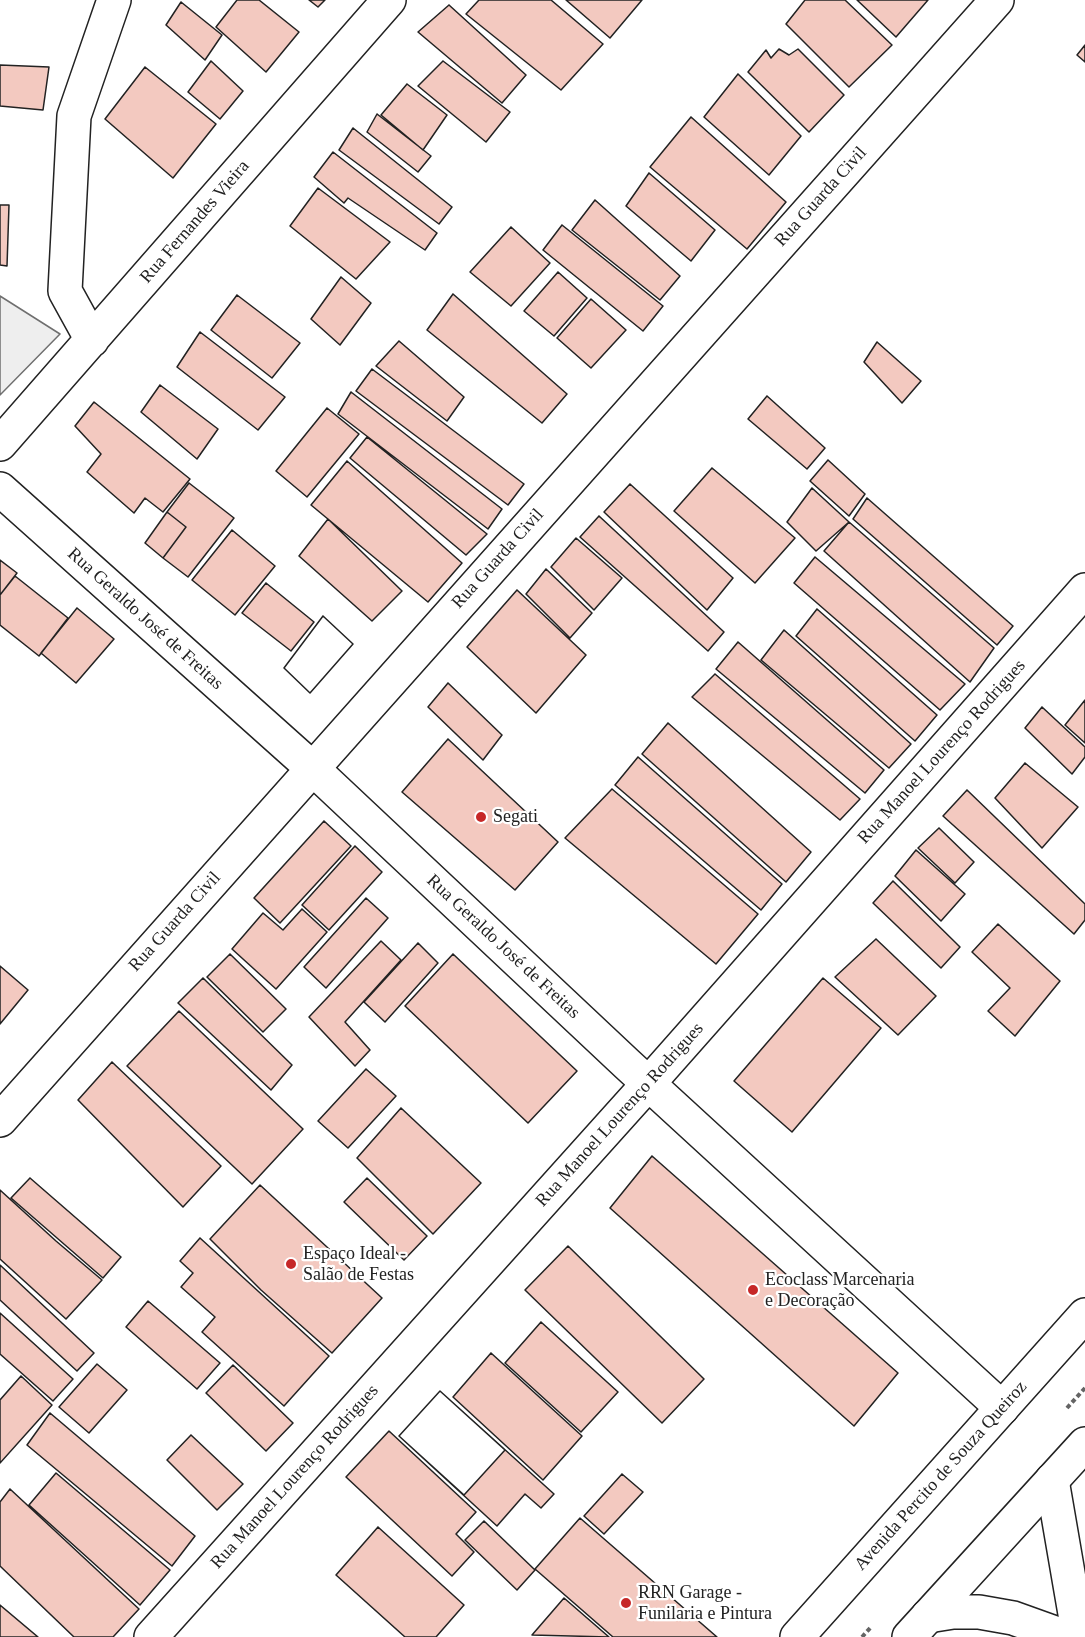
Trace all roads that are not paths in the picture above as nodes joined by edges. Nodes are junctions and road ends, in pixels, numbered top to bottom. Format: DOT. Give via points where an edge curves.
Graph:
graph roads {
  1 [pos="114,0"];
  2 [pos="389,0"];
  3 [pos="997,0"];
  4 [pos="92,340"];
  5 [pos="0,444"];
  6 [pos="0,489"];
  7 [pos="1085,591"];
  8 [pos="312,768"];
  9 [pos="648,1084"];
  10 [pos="0,1120"];
  11 [pos="1085,1315"];
  12 [pos="1002,1408"];
  13 [pos="1085,1444"];
  14 [pos="1052,1480"];
  15 [pos="919,1626"];
  16 [pos="151,1637"];
  17 [pos="797,1637"];
  18 [pos="1066,1637"];
  19 [pos="1079,1637"];
  1 -- 4 [label="street" via="74,116 65,291"];
  2 -- 4 [label="street, Rua Fernandes Vieira"];
  3 -- 8 [label="street, Rua Guarda Civil"];
  4 -- 5 [label="street, Rua Fernandes Vieira"];
  6 -- 8 [label="street, Rua Geraldo José de Freitas"];
  7 -- 9 [label="street, Rua Manoel Lourenço Rodrigues"];
  8 -- 9 [label="street, Rua Geraldo José de Freitas"];
  8 -- 10 [label="street, Rua Guarda Civil"];
  9 -- 12 [label="street, Rua Geraldo José de Freitas"];
  9 -- 16 [label="street, Rua Manoel Lourenço Rodrigues"];
  11 -- 12 [label="street, Avenida Percito de Souza Queiroz"];
  12 -- 17 [label="street, Avenida Percito de Souza Queiroz"];
  13 -- 14 [label="street"];
  14 -- 15 [label="street"];
  14 -- 19 [label="street"];
  15 -- 18 [label="street" via="953,1612 979,1612 1012,1618"];
}
